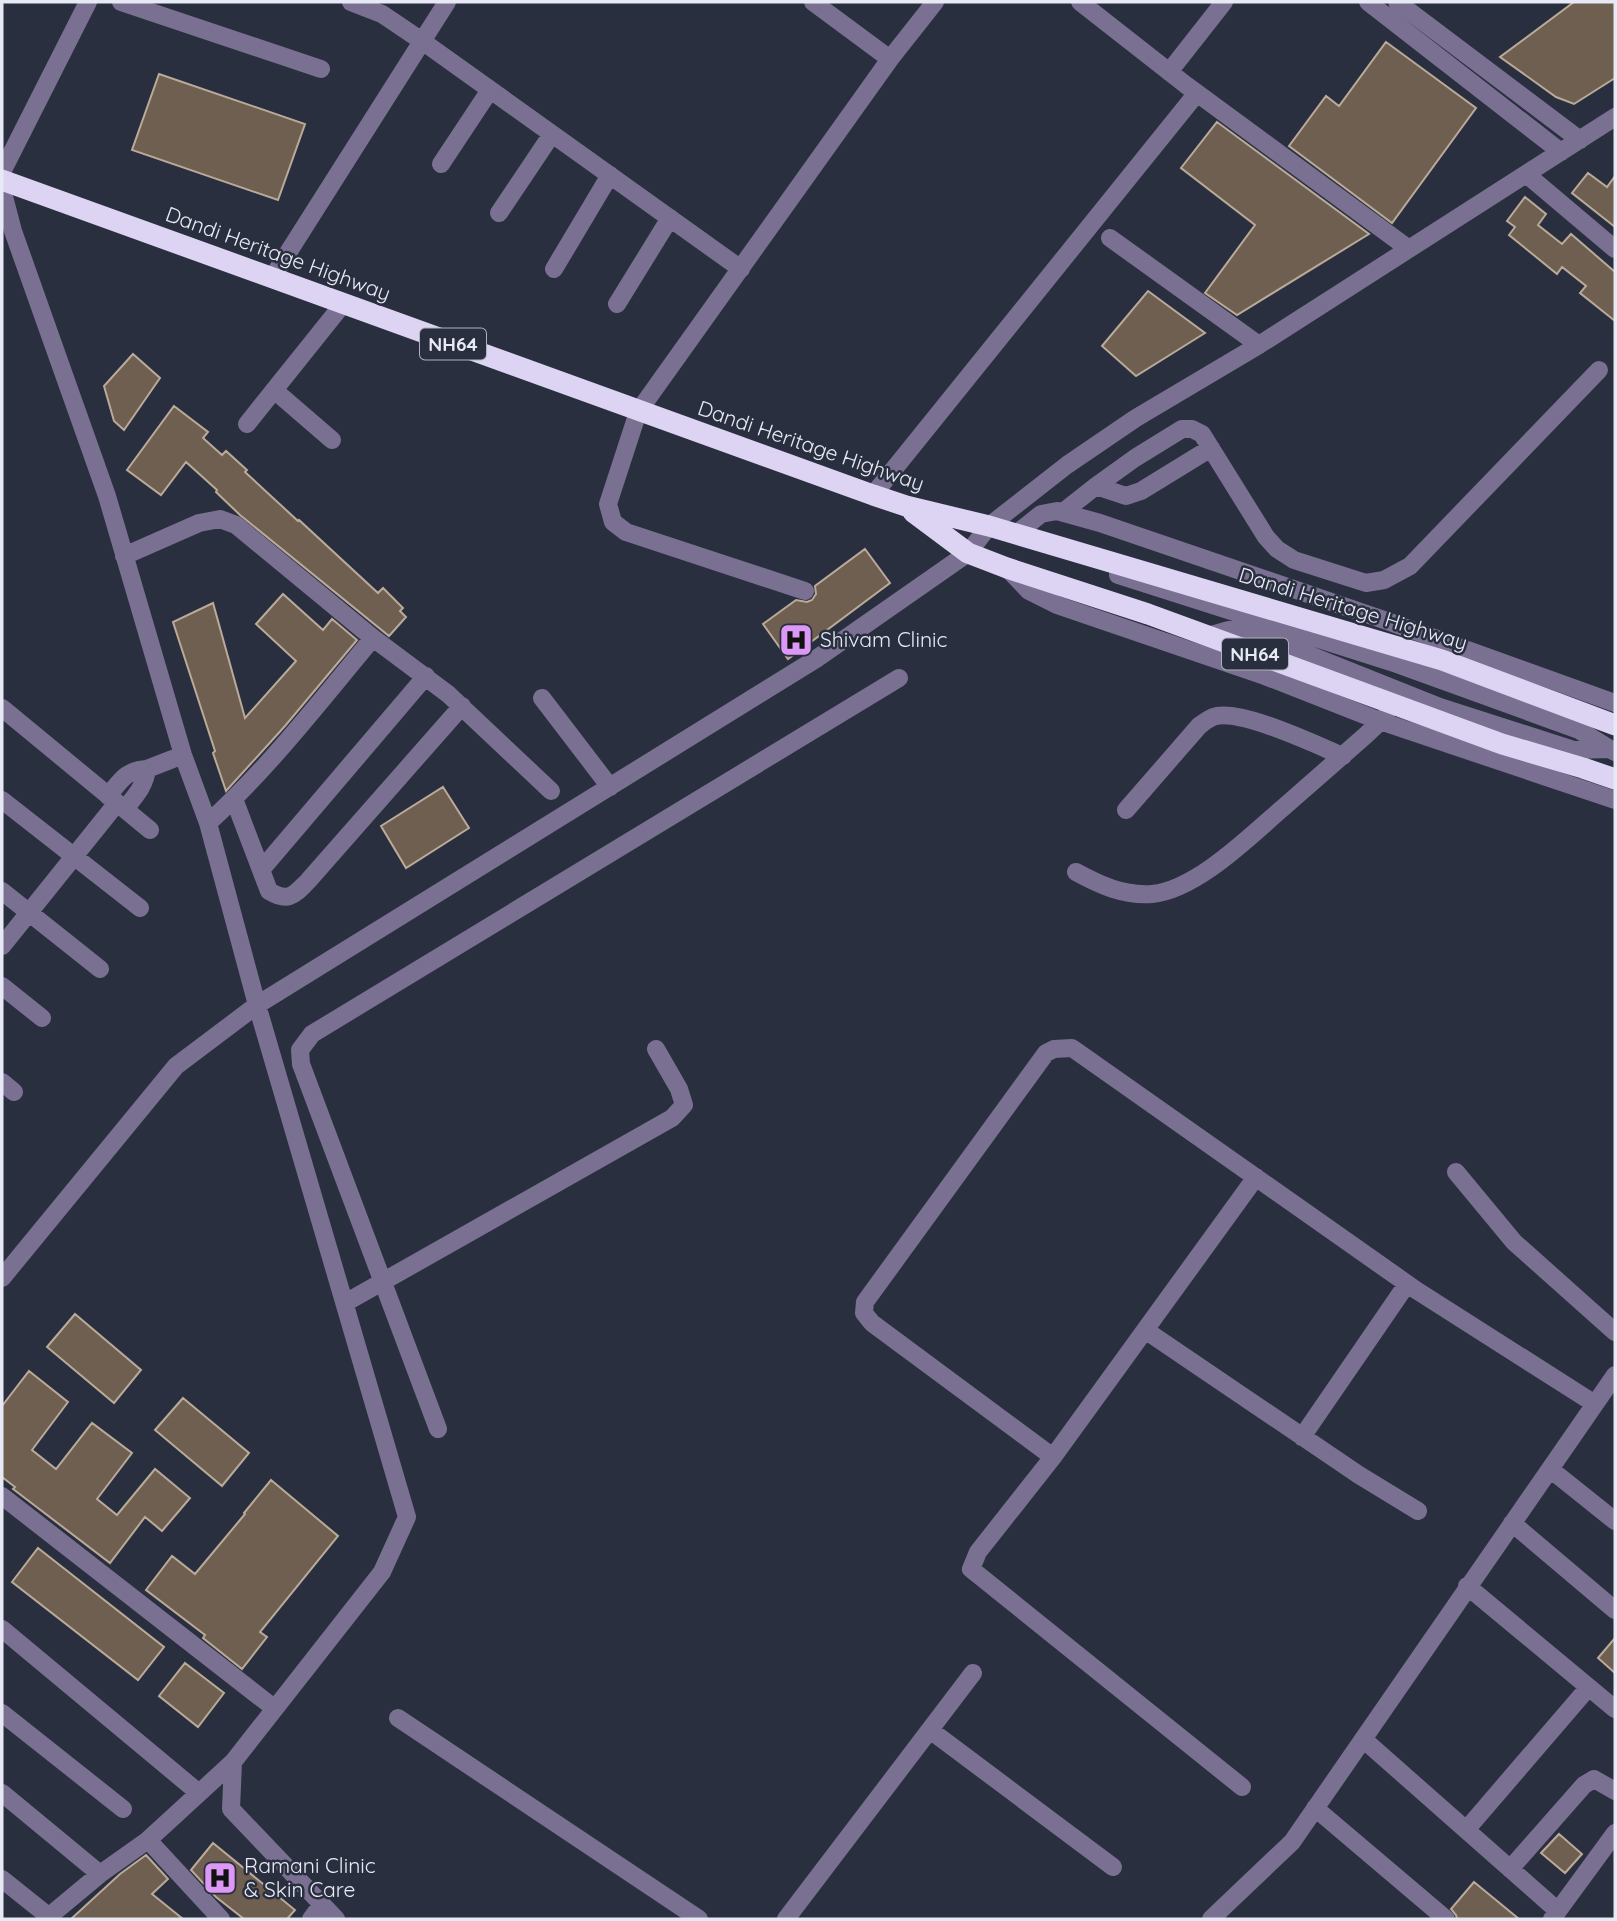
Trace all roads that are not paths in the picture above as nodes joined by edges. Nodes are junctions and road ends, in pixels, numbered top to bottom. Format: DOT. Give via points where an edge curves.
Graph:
graph roads {
  1 [pos="88,2"];
  2 [pos="121,2"];
  3 [pos="351,2"];
  4 [pos="447,2"];
  5 [pos="813,2"];
  6 [pos="935,2"];
  7 [pos="1080,2"];
  8 [pos="1224,2"];
  9 [pos="1368,2"];
  10 [pos="1397,2"];
  11 [pos="422,41"];
  12 [pos="890,59"];
  13 [pos="321,69"];
  14 [pos="1169,72"];
  15 [pos="490,90"];
  16 [pos="1197,93"];
  17 [pos="1615,117"];
  18 [pos="552,134"];
  19 [pos="1580,140"];
  20 [pos="1561,152"];
  21 [pos="441,164"];
  22 [pos="2,172"];
  23 [pos="1526,174"];
  24 [pos="610,175"];
  25 [pos="2,180"];
  26 [pos="2,189"];
  27 [pos="499,213"];
  28 [pos="670,218"];
  29 [pos="8,230"];
  30 [pos="1110,238"];
  31 [pos="1409,249"];
  32 [pos="1615,250"];
  33 [pos="554,269"];
  34 [pos="741,269"];
  35 [pos="272,278"];
  36 [pos="343,304"];
  37 [pos="617,304"];
  38 [pos="1259,345"];
  39 [pos="1599,370"];
  40 [pos="274,390"];
  41 [pos="638,411"];
  42 [pos="247,424"];
  43 [pos="332,440"];
  44 [pos="1211,448"];
  45 [pos="1096,486"];
  46 [pos="873,495"];
  47 [pos="906,506"];
  48 [pos="1063,512"];
  49 [pos="989,526"];
  50 [pos="1016,534"];
  51 [pos="1079,552"];
  52 [pos="968,553"];
  53 [pos="124,556"];
  54 [pos="1007,568"];
  55 [pos="805,591"];
  56 [pos="1208,636"];
  57 [pos="373,638"];
  58 [pos="426,676"];
  59 [pos="899,678"];
  60 [pos="542,698"];
  61 [pos="1615,703"];
  62 [pos="462,706"];
  63 [pos="1396,706"];
  64 [pos="2,708"];
  65 [pos="1380,721"];
  66 [pos="1615,724"];
  67 [pos="1612,750"];
  68 [pos="183,755"];
  69 [pos="1343,756"];
  70 [pos="1615,779"];
  71 [pos="610,787"];
  72 [pos="551,791"];
  73 [pos="234,799"];
  74 [pos="2,800"];
  75 [pos="1615,800"];
  76 [pos="117,803"];
  77 [pos="1126,810"];
  78 [pos="208,823"];
  79 [pos="150,830"];
  80 [pos="74,856"];
  81 [pos="261,870"];
  82 [pos="1076,872"];
  83 [pos="2,891"];
  84 [pos="140,908"];
  85 [pos="29,912"];
  86 [pos="2,946"];
  87 [pos="100,969"];
  88 [pos="2,986"];
  89 [pos="257,1005"];
  90 [pos="42,1018"];
  91 [pos="656,1049"];
  92 [pos="1455,1172"];
  93 [pos="1256,1177"];
  94 [pos="2,1278"];
  95 [pos="382,1282"];
  96 [pos="1407,1284"];
  97 [pos="345,1303"];
  98 [pos="1145,1331"];
  99 [pos="1615,1332"];
  100 [pos="1615,1376"];
  101 [pos="1595,1404"];
  102 [pos="438,1429"];
  103 [pos="1302,1437"];
  104 [pos="1053,1457"];
  105 [pos="1550,1469"];
  106 [pos="2,1496"];
  107 [pos="1418,1511"];
  108 [pos="1615,1521"];
  109 [pos="1512,1523"];
  110 [pos="1467,1586"];
  111 [pos="1615,1610"];
  112 [pos="2,1629"];
  113 [pos="973,1673"];
  114 [pos="1588,1688"];
  115 [pos="274,1708"];
  116 [pos="1615,1709"];
  117 [pos="2,1713"];
  118 [pos="398,1718"];
  119 [pos="930,1730"];
  120 [pos="1363,1738"];
  121 [pos="233,1762"];
  122 [pos="1242,1787"];
  123 [pos="1615,1791"];
  124 [pos="2,1793"];
  125 [pos="199,1793"];
  126 [pos="1315,1808"];
  127 [pos="123,1809"];
  128 [pos="1466,1830"];
  129 [pos="1615,1833"];
  130 [pos="148,1840"];
  131 [pos="1113,1867"];
  132 [pos="1510,1869"];
  133 [pos="100,1874"];
  134 [pos="2,1879"];
  135 [pos="317,1912"];
  136 [pos="1555,1915"];
  137 [pos="49,1918"];
  138 [pos="221,1919"];
  139 [pos="336,1919"];
  140 [pos="699,1919"];
  141 [pos="786,1919"];
  142 [pos="1212,1919"];
  143 [pos="1446,1919"];
  1 -- 22 [label="street"];
  2 -- 13 [label="street"];
  3 -- 11 [label="street" via="382,14"];
  4 -- 11 [label="street"];
  5 -- 12 [label="street"];
  6 -- 12 [label="street"];
  7 -- 14 [label="street"];
  8 -- 14 [label="street"];
  9 -- 20 [label="street"];
  10 -- 19 [label="street"];
  11 -- 15 [label="street"];
  11 -- 35 [label="street"];
  12 -- 34 [label="street"];
  14 -- 16 [label="street"];
  15 -- 18 [label="street"];
  15 -- 21 [label="street"];
  16 -- 31 [label="street"];
  16 -- 46 [label="street"];
  17 -- 19 [label="street"];
  18 -- 24 [label="street"];
  18 -- 27 [label="street"];
  19 -- 20 [label="street"];
  20 -- 23 [label="street"];
  23 -- 31 [label="street"];
  23 -- 32 [label="street"];
  24 -- 28 [label="street"];
  24 -- 33 [label="street"];
  25 -- 35 [label="highway, Dandi Heritage Highway / NH64"];
  26 -- 29 [label="street"];
  28 -- 34 [label="street"];
  28 -- 37 [label="street"];
  29 -- 53 [label="street" via="107,496"];
  30 -- 38 [label="street"];
  31 -- 38 [label="street"];
  34 -- 41 [label="street"];
  35 -- 36 [label="highway, Dandi Heritage Highway / NH64"];
  36 -- 40 [label="street"];
  36 -- 41 [label="highway, Dandi Heritage Highway / NH64"];
  38 -- 49 [label="street" via="1136,418"];
  39 -- 44 [label="street" via="1410,566 1384,580 1366,583 1294,560 1277,549"];
  40 -- 42 [label="street"];
  40 -- 43 [label="street"];
  41 -- 46 [label="highway, Dandi Heritage Highway / NH64"];
  41 -- 55 [label="street" via="608,504 613,522 626,532"];
  44 -- 45 [label="street" via="1126,496"];
  44 -- 45 [label="street" via="1202,434 1182,429"];
  45 -- 48 [label="street"];
  46 -- 47 [label="highway, Dandi Heritage Highway / NH64"];
  47 -- 49 [label="highway, Dandi Heritage Highway / NH64"];
  47 -- 52 [label="highway, NH64"];
  48 -- 50 [label="street" via="1041,514"];
  48 -- 61 [label="street"];
  49 -- 50 [label="highway, Dandi Heritage Highway / NH64"];
  49 -- 52 [label="street"];
  50 -- 51 [label="highway, Dandi Heritage Highway / NH64"];
  51 -- 66 [label="highway, Dandi Heritage Highway / NH64" via="1442,660"];
  51 -- 67 [label="street" via="1106,571 1397,664 1579,730"];
  52 -- 54 [label="highway, NH64"];
  52 -- 71 [label="street" via="816,659"];
  53 -- 57 [label="street" via="199,523 220,519 236,525"];
  53 -- 68 [label="street"];
  54 -- 56 [label="highway, NH64"];
  54 -- 65 [label="street" via="1029,591 1056,605 1265,676"];
  56 -- 63 [label="highway, NH64"];
  56 -- 67 [label="street" via="1247,630 1440,707 1574,750"];
  57 -- 58 [label="street"];
  57 -- 73 [label="street"];
  58 -- 62 [label="street"];
  58 -- 81 [label="street"];
  59 -- 95 [label="street" via="312,1034 300,1050 301,1064"];
  60 -- 71 [label="street"];
  62 -- 72 [label="street"];
  62 -- 81 [label="street" via="292,896 280,897 270,891"];
  63 -- 65 [label="street"];
  63 -- 70 [label="highway, NH64"];
  64 -- 76 [label="street"];
  65 -- 69 [label="street"];
  65 -- 75 [label="street"];
  68 -- 76 [label="street" via="128,773"];
  68 -- 78 [label="street"];
  69 -- 77 [label="street" via="1258,722 1213,716"];
  69 -- 82 [label="street" via="1223,860 1182,884 1154,894 1127,894"];
  71 -- 89 [label="street"];
  73 -- 78 [label="street"];
  73 -- 81 [label="street"];
  74 -- 80 [label="street"];
  76 -- 79 [label="street"];
  76 -- 80 [label="street"];
  78 -- 89 [label="street"];
  80 -- 84 [label="street"];
  80 -- 85 [label="street"];
  83 -- 85 [label="street"];
  85 -- 86 [label="street"];
  85 -- 87 [label="street"];
  88 -- 90 [label="street"];
  89 -- 94 [label="street" via="176,1066"];
  89 -- 97 [label="street"];
  91 -- 95 [label="street" via="684,1105 672,1118"];
  92 -- 99 [label="street" via="1514,1242"];
  93 -- 96 [label="street"];
  93 -- 98 [label="street"];
  93 -- 104 [label="street" via="1072,1048 1054,1049 1046,1053 865,1302 864,1313 872,1323"];
  95 -- 97 [label="street"];
  95 -- 102 [label="street"];
  96 -- 101 [label="street"];
  96 -- 103 [label="street"];
  97 -- 115 [label="street" via="407,1517 382,1572"];
  98 -- 103 [label="street"];
  98 -- 104 [label="street"];
  100 -- 101 [label="street"];
  101 -- 105 [label="street"];
  103 -- 107 [label="street"];
  104 -- 122 [label="street" via="978,1552 971,1569"];
  105 -- 108 [label="street"];
  105 -- 109 [label="street"];
  106 -- 115 [label="street"];
  109 -- 110 [label="street"];
  109 -- 111 [label="street"];
  110 -- 114 [label="street"];
  110 -- 120 [label="street"];
  112 -- 125 [label="street"];
  113 -- 119 [label="street"];
  114 -- 116 [label="street"];
  114 -- 128 [label="street"];
  115 -- 121 [label="street"];
  117 -- 127 [label="street"];
  118 -- 140 [label="street"];
  119 -- 131 [label="street"];
  119 -- 141 [label="street"];
  120 -- 126 [label="street"];
  120 -- 128 [label="street"];
  121 -- 125 [label="street"];
  121 -- 135 [label="street" via="231,1809"];
  123 -- 132 [label="street" via="1594,1779 1584,1785"];
  124 -- 133 [label="street"];
  125 -- 130 [label="street"];
  126 -- 142 [label="street" via="1292,1842"];
  126 -- 143 [label="street"];
  128 -- 132 [label="street"];
  129 -- 136 [label="street"];
  130 -- 133 [label="street"];
  130 -- 138 [label="street"];
  132 -- 136 [label="street"];
  133 -- 137 [label="street"];
  134 -- 137 [label="street"];
  135 -- 139 [label="street"];
}
